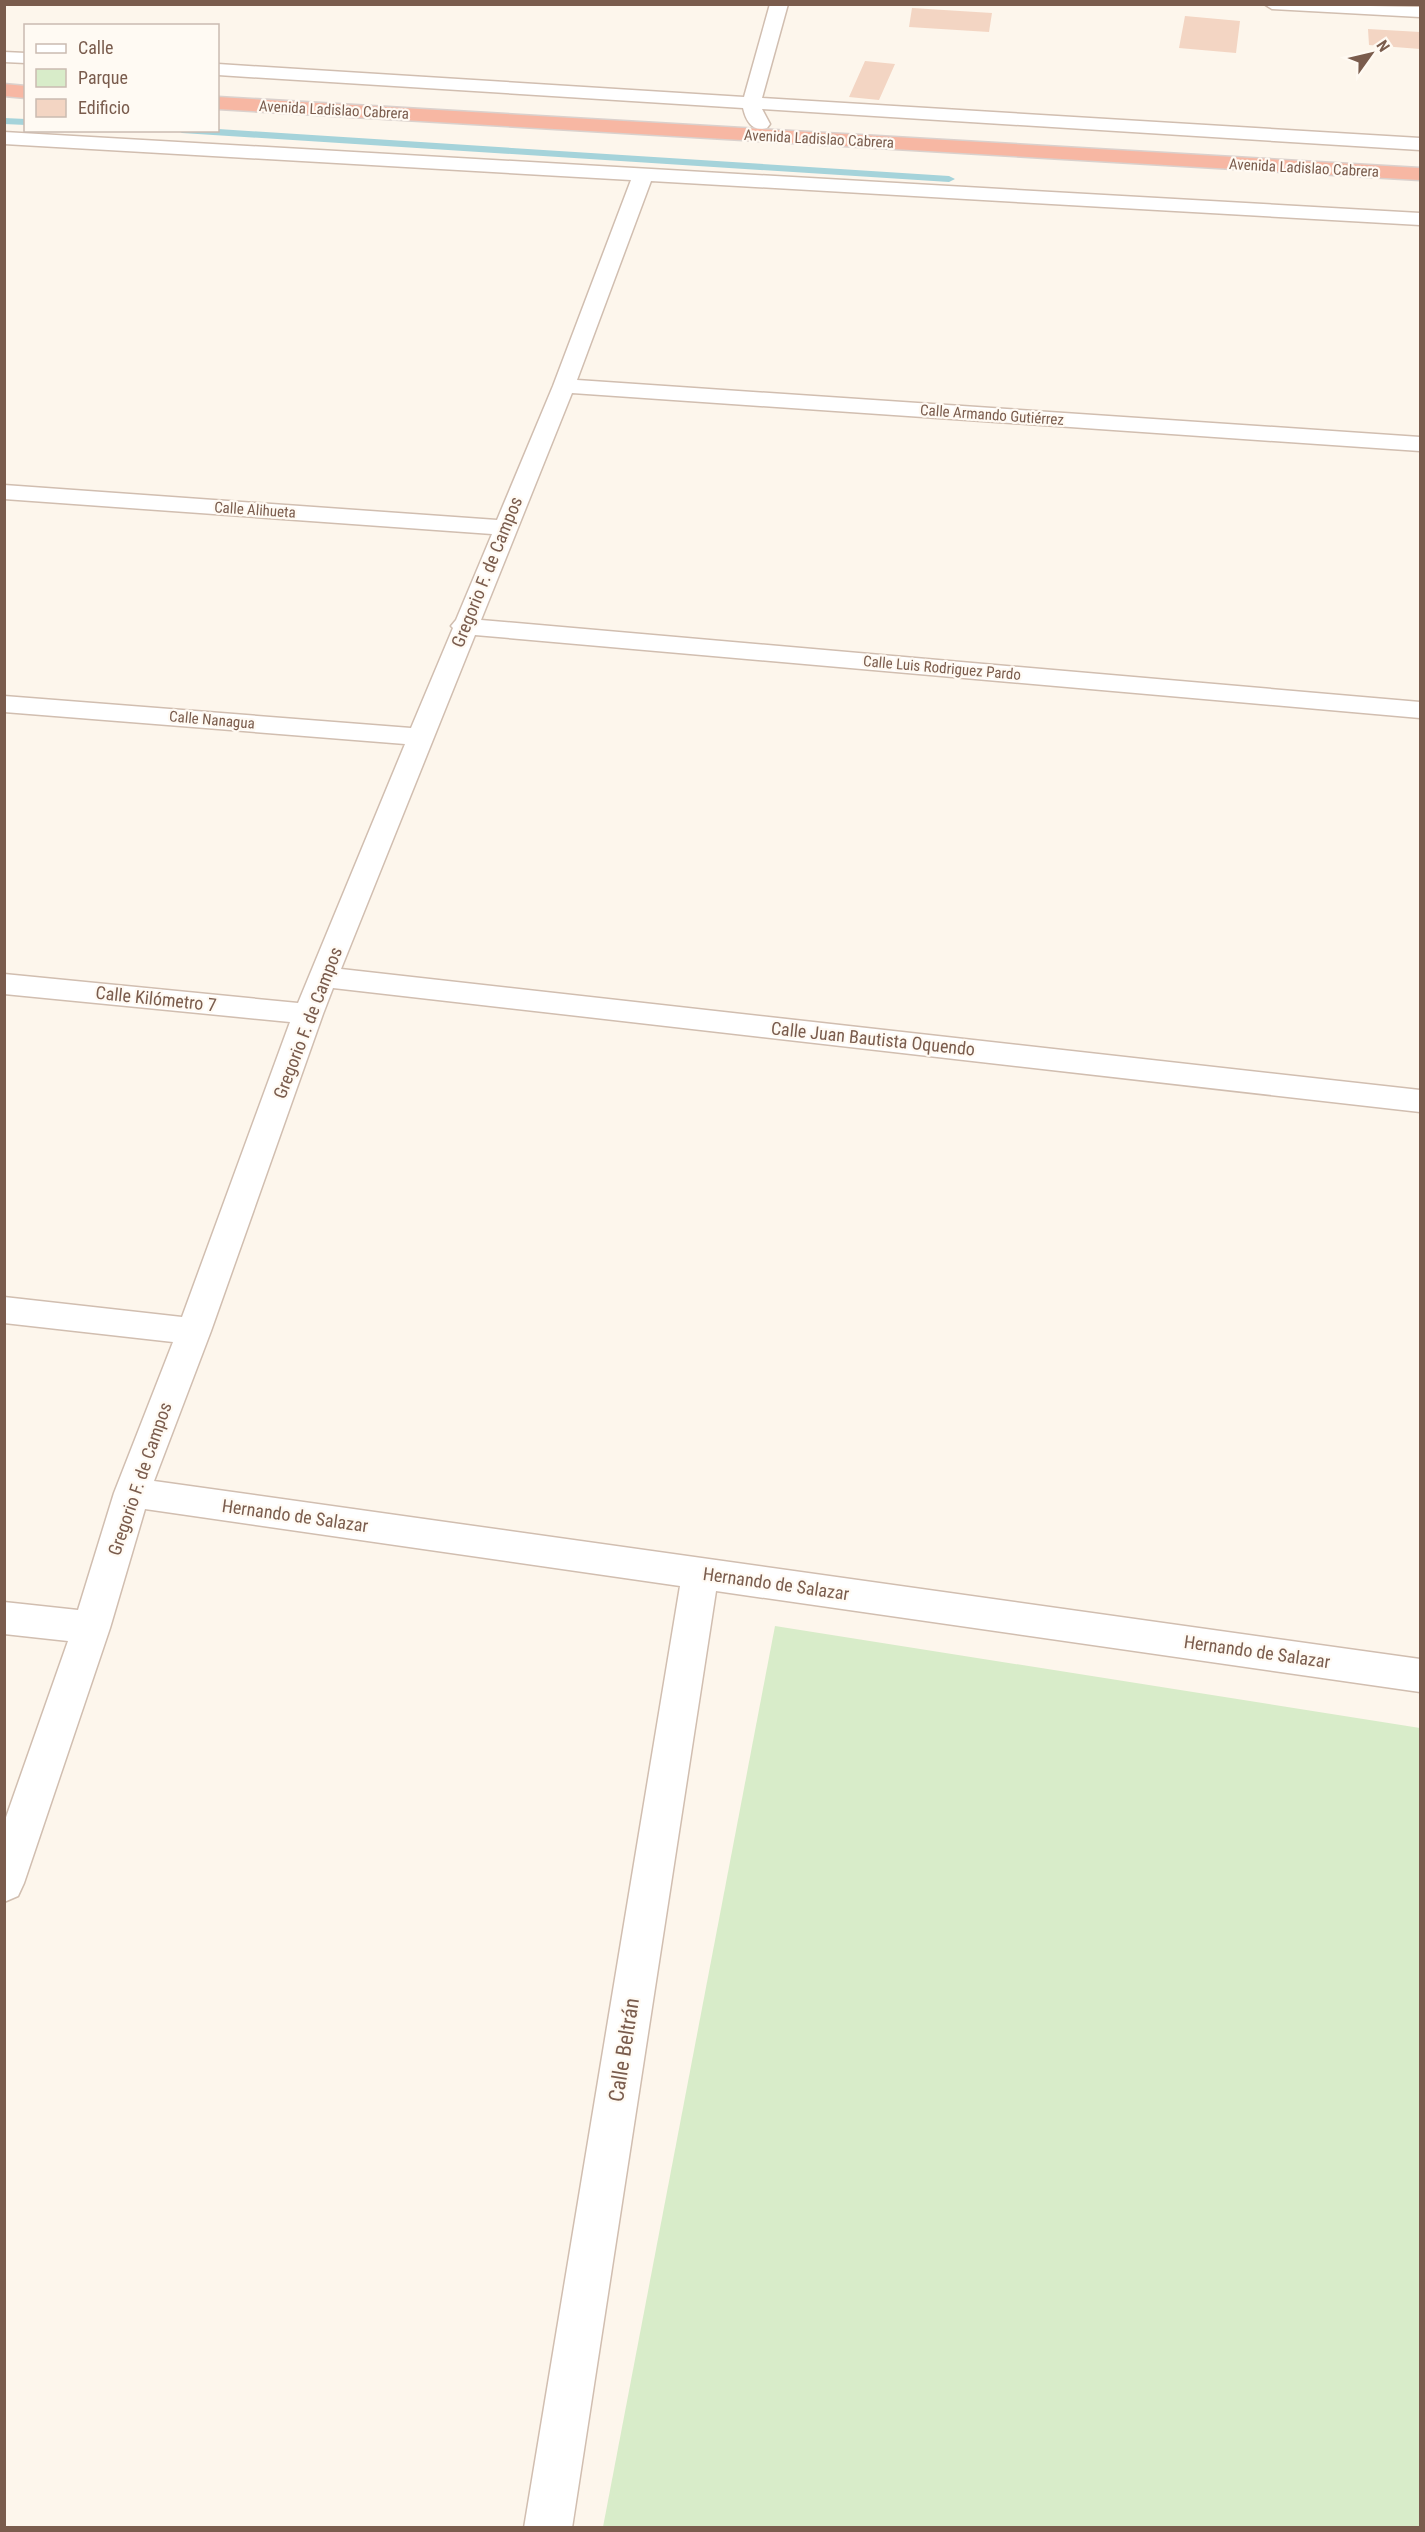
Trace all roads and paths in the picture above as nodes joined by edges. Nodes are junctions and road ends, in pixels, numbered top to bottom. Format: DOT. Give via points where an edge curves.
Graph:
graph roads {
  1 [pos="779,4"];
  2 [pos="1272,4"];
  3 [pos="1420,12"];
  4 [pos="4,57"];
  5 [pos="24,58"];
  6 [pos="219,70"];
  7 [pos="4,90"];
  8 [pos="24,92"];
  9 [pos="219,103"];
  10 [pos="751,104"];
  11 [pos="12,134"];
  12 [pos="772,136"];
  13 [pos="1420,144"];
  14 [pos="1420,174"];
  15 [pos="643,175"];
  16 [pos="1420,219"];
  17 [pos="564,386"];
  18 [pos="1420,444"];
  19 [pos="4,492"];
  20 [pos="505,528"];
  21 [pos="464,626"];
  22 [pos="4,704"];
  23 [pos="1420,710"];
  24 [pos="420,737"];
  25 [pos="325,977"];
  26 [pos="4,984"];
  27 [pos="308,1014"];
  28 [pos="1420,1101"];
  29 [pos="4,1310"];
  30 [pos="194,1331"];
  31 [pos="132,1493"];
  32 [pos="700,1573"];
  33 [pos="4,1618"];
  34 [pos="91,1628"];
  35 [pos="1420,1675"];
  36 [pos="4,1883"];
  37 [pos="548,2528"];
  1 -- 10 [label="street"];
  2 -- 3 [label="street"];
  4 -- 5 [label="street"];
  6 -- 10 [label="street"];
  7 -- 8 [label="highway"];
  9 -- 12 [label="highway, Avenida Ladislao Cabrera"];
  10 -- 12 [label="street" via="755,118"];
  10 -- 13 [label="street"];
  11 -- 15 [label="street"];
  12 -- 14 [label="highway, Avenida Ladislao Cabrera"];
  15 -- 16 [label="street"];
  15 -- 17 [label="street, Gregorio F. de Campos"];
  17 -- 18 [label="street, Calle Armando Gutiérrez"];
  17 -- 20 [label="street, Gregorio F. de Campos"];
  19 -- 20 [label="street, Calle Alihueta"];
  20 -- 21 [label="street, Gregorio F. de Campos"];
  21 -- 23 [label="street, Calle Luis Rodriguez Pardo"];
  21 -- 24 [label="street, Gregorio F. de Campos"];
  22 -- 24 [label="street, Calle Nanagua"];
  24 -- 25 [label="street, Gregorio F. de Campos"];
  25 -- 27 [label="street, Gregorio F. de Campos"];
  25 -- 28 [label="street, Calle Juan Bautista Oquendo"];
  26 -- 27 [label="street, Calle Kilómetro 7"];
  27 -- 30 [label="street, Gregorio F. de Campos"];
  29 -- 30 [label="street"];
  30 -- 31 [label="street, Gregorio F. de Campos"];
  31 -- 32 [label="street, Hernando de Salazar"];
  31 -- 34 [label="street, Gregorio F. de Campos"];
  32 -- 35 [label="street, Hernando de Salazar"];
  32 -- 37 [label="street, Calle Beltrán"];
  33 -- 34 [label="street"];
  34 -- 36 [label="street, Gregorio F. de Campos"];
}
